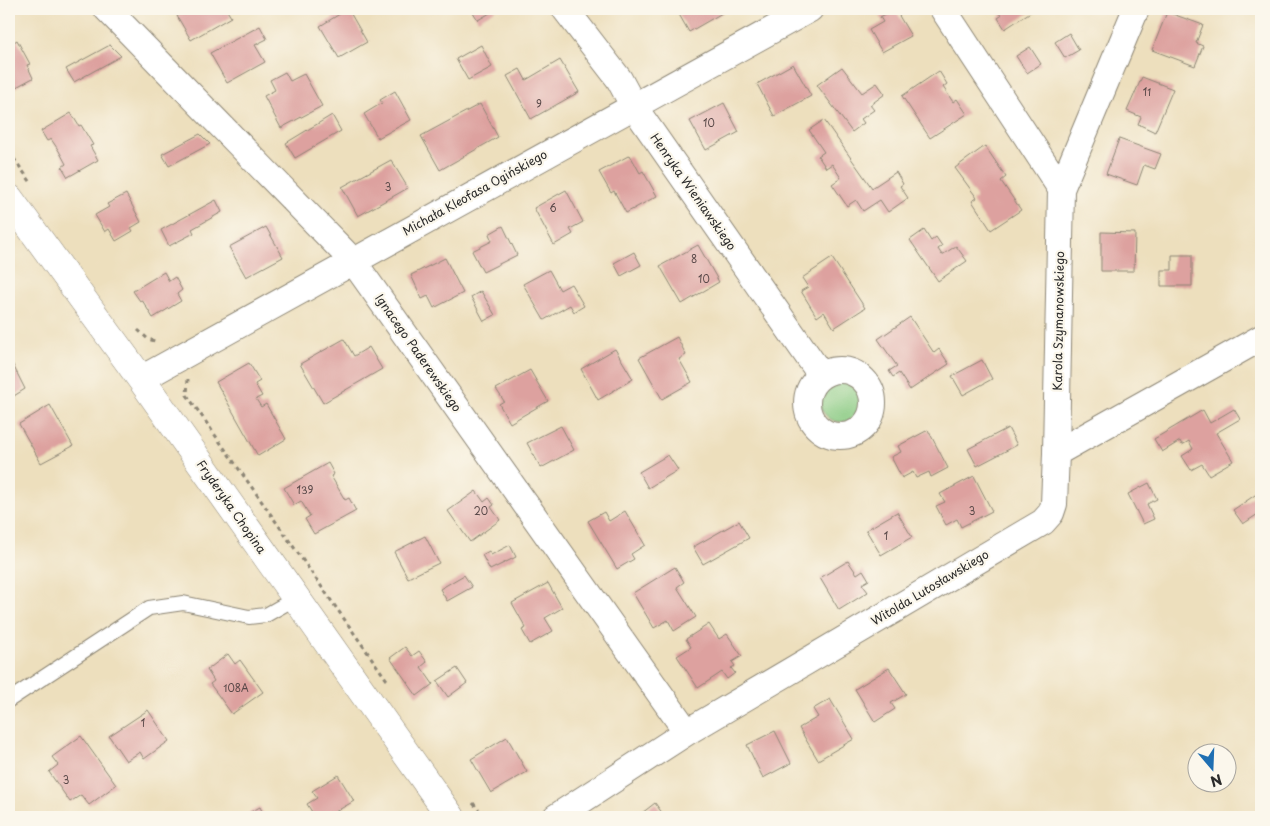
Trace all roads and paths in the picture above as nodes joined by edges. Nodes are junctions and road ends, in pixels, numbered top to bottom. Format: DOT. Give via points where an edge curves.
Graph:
graph roads {
  1 [pos="107,9"];
  2 [pos="565,9"];
  3 [pos="810,9"];
  4 [pos="943,9"];
  5 [pos="1136,9"];
  6 [pos="634,107"];
  7 [pos="9,152"];
  8 [pos="1061,189"];
  9 [pos="37,191"];
  10 [pos="9,198"];
  11 [pos="353,261"];
  12 [pos="134,324"];
  13 [pos="1261,338"];
  14 [pos="182,355"];
  15 [pos="821,375"];
  16 [pos="141,379"];
  17 [pos="1056,453"];
  18 [pos="296,598"];
  19 [pos="392,687"];
  20 [pos="9,700"];
  21 [pos="687,732"];
  22 [pos="471,800"];
  23 [pos="451,817"];
  24 [pos="490,817"];
  25 [pos="556,817"];
  1 -- 11 [label="street, Ignacego Paderewskiego"];
  2 -- 6 [label="street, Henryka Wieniawskiego" via="619,79"];
  3 -- 6 [label="street, Michała Kleofasa Ogińskiego"];
  4 -- 8 [label="street"];
  5 -- 8 [label="street, Karola Szymanowskiego"];
  6 -- 11 [label="street, Michała Kleofasa Ogińskiego"];
  6 -- 15 [label="street, Henryka Wieniawskiego"];
  7 -- 9 [label="path"];
  8 -- 17 [label="street, Karola Szymanowskiego"];
  10 -- 16 [label="street, Fryderyka Chopina"];
  11 -- 14 [label="street, Michała Kleofasa Ogińskiego"];
  11 -- 21 [label="street, Ignacego Paderewskiego"];
  12 -- 14 [label="path" via="148,339 175,344"];
  13 -- 17 [label="street"];
  14 -- 16 [label="street, Michała Kleofasa Ogińskiego"];
  14 -- 19 [label="path" via="189,368 187,395"];
  16 -- 18 [label="street, Fryderyka Chopina"];
  17 -- 21 [label="street, Witolda Lutosławskiego" via="1054,504 1043,522"];
  18 -- 20 [label="lane" via="266,615 249,617 183,603 149,608"];
  18 -- 23 [label="street, Fryderyka Chopina"];
  21 -- 25 [label="street, Witolda Lutosławskiego"];
  22 -- 24 [label="path" via="481,814"];
}
